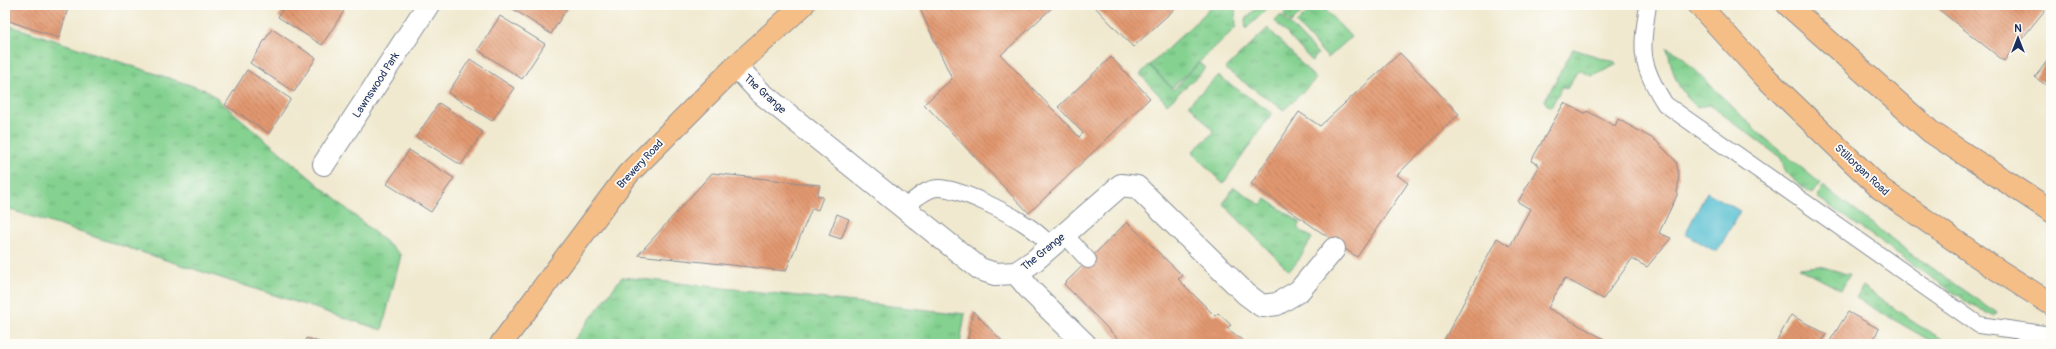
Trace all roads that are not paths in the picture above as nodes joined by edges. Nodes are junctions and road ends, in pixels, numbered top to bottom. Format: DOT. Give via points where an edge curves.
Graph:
graph roads {
  1 [pos="428,5"];
  2 [pos="803,5"];
  3 [pos="1648,5"];
  4 [pos="1699,5"];
  5 [pos="1788,5"];
  6 [pos="736,66"];
  7 [pos="324,164"];
  8 [pos="904,208"];
  9 [pos="2051,211"];
  10 [pos="1058,240"];
  11 [pos="1334,249"];
  12 [pos="1088,260"];
  13 [pos="1016,273"];
  14 [pos="2051,304"];
  15 [pos="2051,335"];
  16 [pos="501,344"];
  17 [pos="1085,344"];
  1 -- 7 [label="street, Lawnswood Park"];
  2 -- 6 [label="highway, Brewery Road"];
  3 -- 15 [label="lane" via="1644,37 1645,67 1665,104 1979,325"];
  4 -- 14 [label="highway, Stillorgan Road" via="1764,76 1881,189"];
  5 -- 9 [label="highway" via="1931,132"];
  6 -- 8 [label="street, The Grange" via="760,92"];
  6 -- 16 [label="highway, Brewery Road" via="628,174"];
  8 -- 10 [label="lane" via="922,194 937,188 956,190"];
  8 -- 13 [label="street, The Grange" via="980,269 995,274"];
  10 -- 11 [label="street, The Grange" via="1121,185 1137,187 1246,294 1262,306 1277,304 1298,291"];
  10 -- 12 [label="lane"];
  10 -- 13 [label="street, The Grange" via="1034,262"];
  13 -- 17 [label="street"];
}
